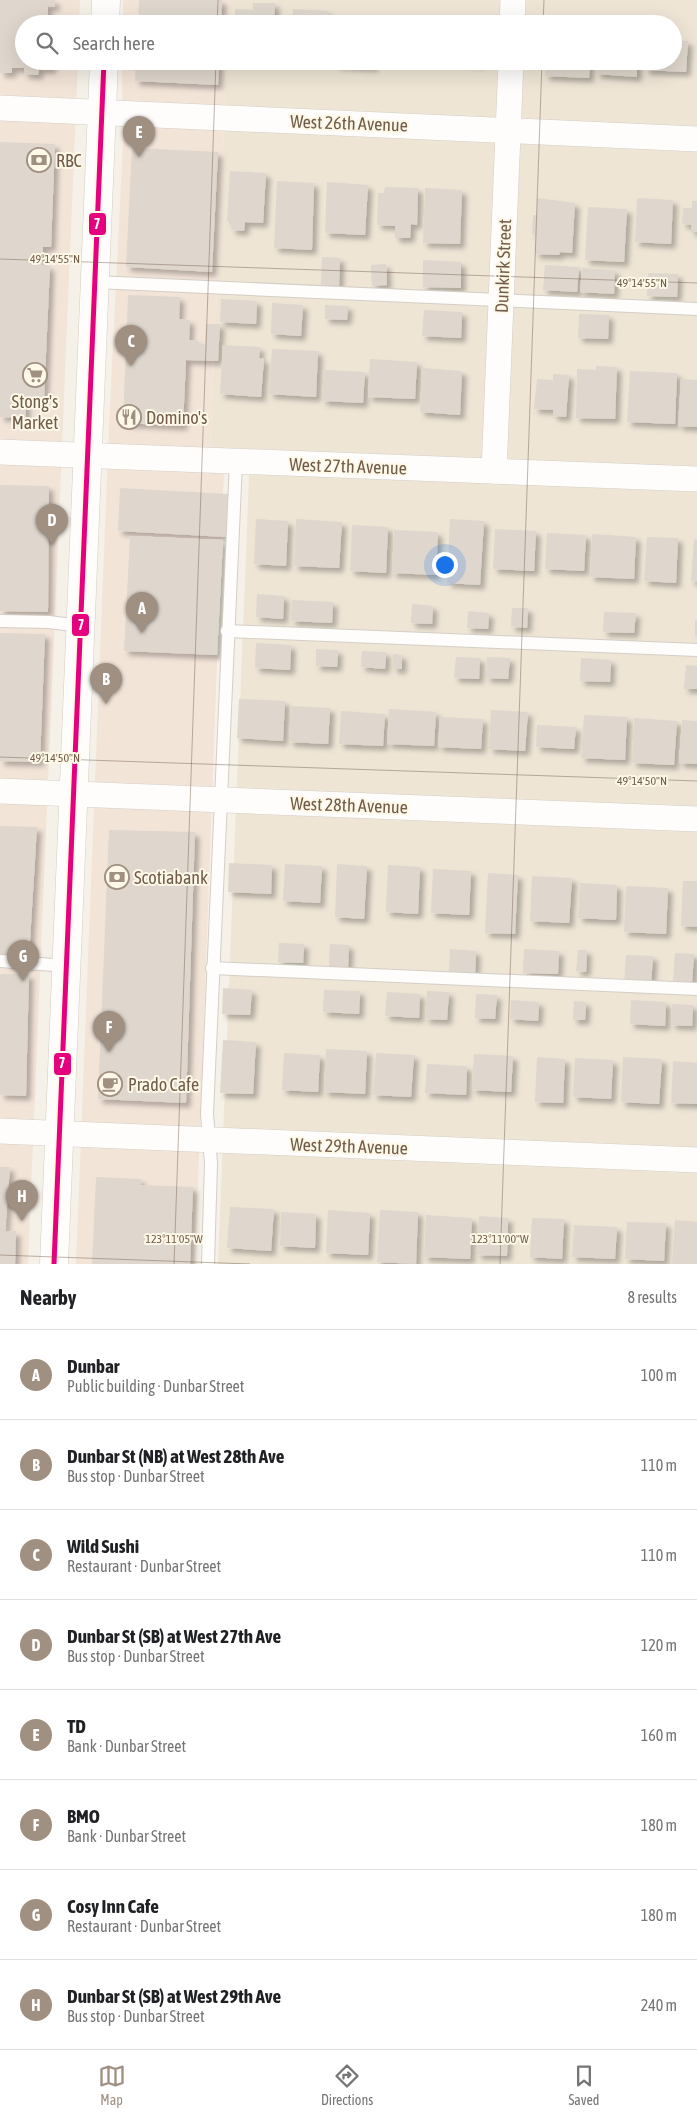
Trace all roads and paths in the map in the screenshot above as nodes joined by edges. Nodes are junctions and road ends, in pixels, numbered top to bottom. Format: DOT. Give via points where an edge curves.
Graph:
graph roads {
  1 [pos="106,0"];
  2 [pos="513,0"];
  3 [pos="105,15"];
  4 [pos="512,15"];
  5 [pos="103,70"];
  6 [pos="510,70"];
  7 [pos="0,108"];
  8 [pos="101,112"];
  9 [pos="508,130"];
  10 [pos="697,139"];
  11 [pos="95,282"];
  12 [pos="502,301"];
  13 [pos="697,309"];
  14 [pos="0,452"];
  15 [pos="88,456"];
  16 [pos="236,462"];
  17 [pos="494,471"];
  18 [pos="697,479"];
  19 [pos="0,621"];
  20 [pos="80,626"];
  21 [pos="227,631"];
  22 [pos="697,650"];
  23 [pos="0,791"];
  24 [pos="73,795"];
  25 [pos="220,800"];
  26 [pos="697,819"];
  27 [pos="0,961"];
  28 [pos="67,966"];
  29 [pos="212,968"];
  30 [pos="697,989"];
  31 [pos="0,1132"];
  32 [pos="60,1134"];
  33 [pos="209,1140"];
  34 [pos="697,1160"];
  35 [pos="54,1264"];
  36 [pos="208,1264"];
  1 -- 3 [label="main road"];
  2 -- 4 [label="street"];
  5 -- 8 [label="main road"];
  6 -- 9 [label="street, Dunkirk Street"];
  7 -- 8 [label="street, West 26th Avenue"];
  8 -- 9 [label="street, West 26th Avenue"];
  8 -- 11 [label="main road"];
  9 -- 10 [label="street, West 26th Avenue"];
  9 -- 12 [label="street, Dunkirk Street"];
  11 -- 12 [label="lane"];
  11 -- 15 [label="main road"];
  12 -- 13 [label="lane"];
  12 -- 17 [label="street, Dunkirk Street"];
  14 -- 15 [label="street, West 27th Avenue"];
  15 -- 16 [label="street, West 27th Avenue"];
  15 -- 20 [label="main road"];
  16 -- 17 [label="street, West 27th Avenue"];
  16 -- 21 [label="lane"];
  17 -- 18 [label="street, West 27th Avenue"];
  19 -- 20 [label="lane"];
  20 -- 24 [label="main road"];
  21 -- 22 [label="lane"];
  21 -- 25 [label="lane"];
  23 -- 24 [label="street, West 28th Avenue"];
  24 -- 25 [label="street, West 28th Avenue"];
  24 -- 28 [label="main road"];
  25 -- 26 [label="street, West 28th Avenue"];
  25 -- 29 [label="lane"];
  27 -- 28 [label="lane"];
  28 -- 32 [label="main road"];
  29 -- 30 [label="lane"];
  29 -- 33 [label="lane"];
  31 -- 32 [label="street, West 29th Avenue"];
  32 -- 33 [label="street, West 29th Avenue"];
  32 -- 35 [label="main road"];
  33 -- 34 [label="street, West 29th Avenue"];
  33 -- 36 [label="lane"];
}
